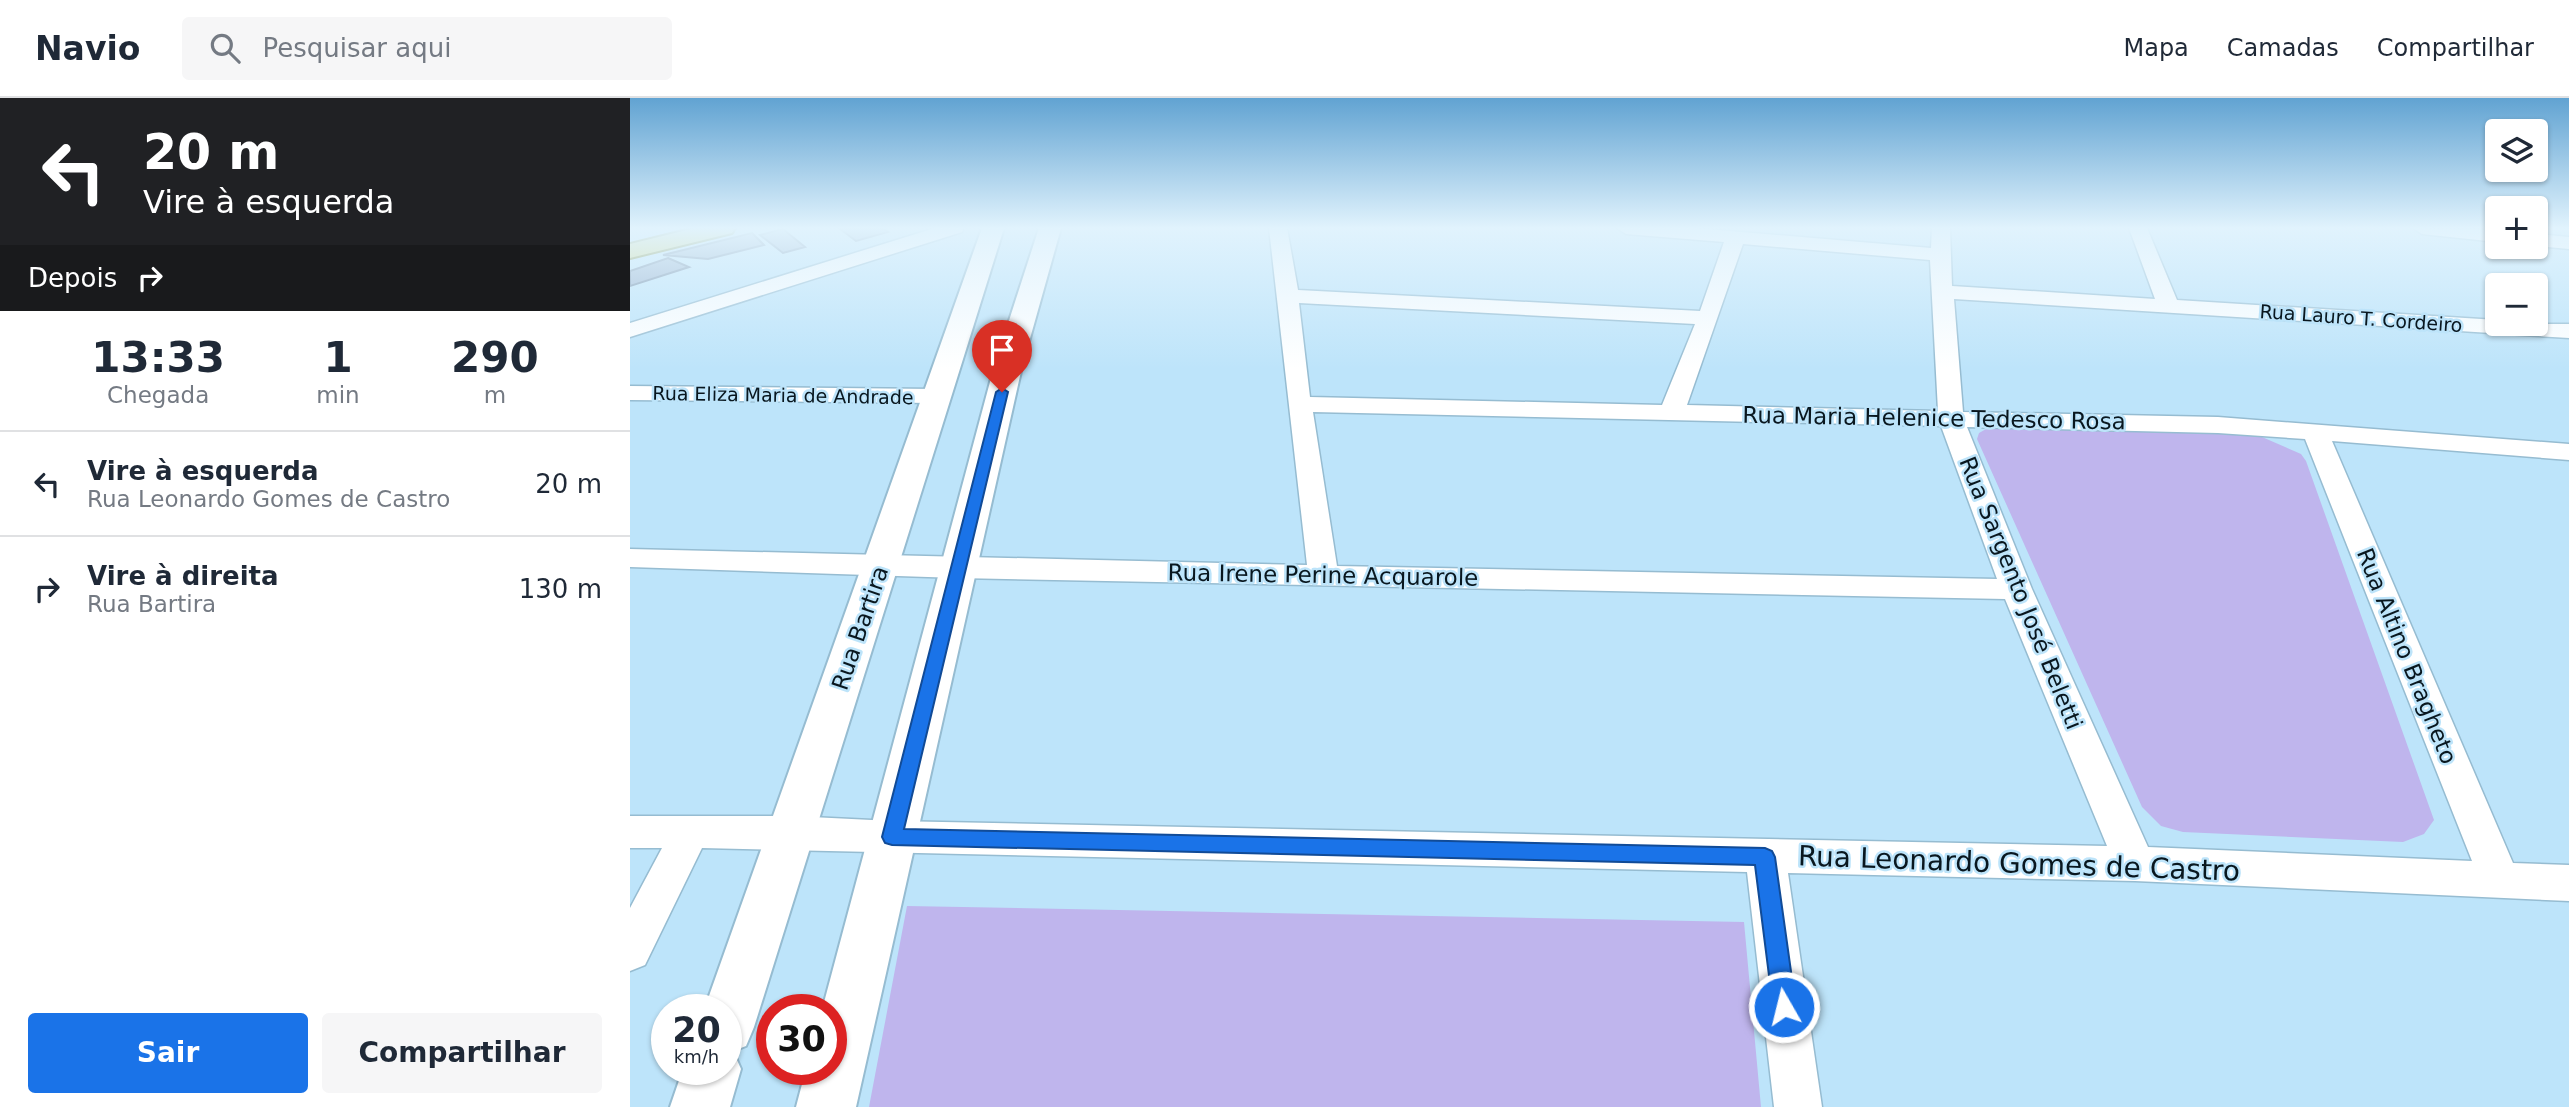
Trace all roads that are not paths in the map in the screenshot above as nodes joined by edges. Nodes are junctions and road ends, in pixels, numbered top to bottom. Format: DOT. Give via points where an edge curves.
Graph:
graph roads {
  1 [pos="805,275"];
  2 [pos="977,275"];
  3 [pos="1038,275"];
  4 [pos="1285,275"];
  5 [pos="1723,275"];
  6 [pos="1941,275"];
  7 [pos="2156,275"];
  8 [pos="1942,292"];
  9 [pos="1288,296"];
  10 [pos="2168,305"];
  11 [pos="1708,318"];
  12 [pos="630,330"];
  13 [pos="2569,331"];
  14 [pos="630,393"];
  15 [pos="936,397"];
  16 [pos="1298,404"];
  17 [pos="1672,412"];
  18 [pos="1951,418"];
  19 [pos="2315,432"];
  20 [pos="2569,452"];
  21 [pos="630,558"];
  22 [pos="881,566"];
  23 [pos="958,568"];
  24 [pos="1323,575"];
  25 [pos="2015,589"];
  26 [pos="630,832"];
  27 [pos="791,832"];
  28 [pos="690,833"];
  29 [pos="892,837"];
  30 [pos="1765,857"];
  31 [pos="2135,864"];
  32 [pos="2500,880"];
  33 [pos="2569,883"];
  34 [pos="630,951"];
  35 [pos="737,994"];
  36 [pos="707,1085"];
  37 [pos="700,1107"];
  38 [pos="826,1107"];
  39 [pos="1798,1107"];
  1 -- 12 [label="street"];
  2 -- 15 [label="street, Rua Bartira"];
  3 -- 23 [label="street" via="1008,367"];
  4 -- 9 [label="street"];
  5 -- 11 [label="street"];
  6 -- 8 [label="street, Rua Sargento José Beletti"];
  7 -- 10 [label="street"];
  8 -- 10 [label="street, Rua Lauro T. Cordeiro"];
  8 -- 18 [label="street, Rua Sargento José Beletti"];
  9 -- 11 [label="street"];
  9 -- 16 [label="street"];
  10 -- 13 [label="street, Rua Lauro T. Cordeiro"];
  11 -- 17 [label="street"];
  14 -- 15 [label="street, Rua Eliza Maria de Andrade"];
  15 -- 22 [label="street, Rua Bartira"];
  16 -- 17 [label="street, Rua Maria Helenice Tedesco Rosa"];
  16 -- 24 [label="street"];
  17 -- 18 [label="street, Rua Maria Helenice Tedesco Rosa"];
  18 -- 19 [label="street, Rua Maria Helenice Tedesco Rosa"];
  18 -- 25 [label="street, Rua Sargento José Beletti"];
  19 -- 20 [label="street, Rua Maria Helenice Tedesco Rosa"];
  19 -- 32 [label="street, Rua Altino Bragheto"];
  21 -- 22 [label="street, Rua Irene Perine Acquarole"];
  22 -- 23 [label="street, Rua Irene Perine Acquarole"];
  22 -- 27 [label="street, Rua Bartira"];
  23 -- 24 [label="street, Rua Irene Perine Acquarole"];
  23 -- 29 [label="street"];
  24 -- 25 [label="street, Rua Irene Perine Acquarole"];
  25 -- 31 [label="street, Rua Sargento José Beletti"];
  26 -- 28 [label="street, Rua Leonardo Gomes de Castro"];
  27 -- 28 [label="street, Rua Leonardo Gomes de Castro"];
  27 -- 29 [label="street, Rua Leonardo Gomes de Castro"];
  27 -- 35 [label="street, Rua Bartira"];
  28 -- 34 [label="street"];
  29 -- 30 [label="street, Rua Leonardo Gomes de Castro"];
  29 -- 38 [label="street"];
  30 -- 31 [label="street, Rua Leonardo Gomes de Castro"];
  30 -- 39 [label="street"];
  31 -- 32 [label="street, Rua Leonardo Gomes de Castro"];
  32 -- 33 [label="street, Rua Leonardo Gomes de Castro"];
  36 -- 37 [label="street"];
}
